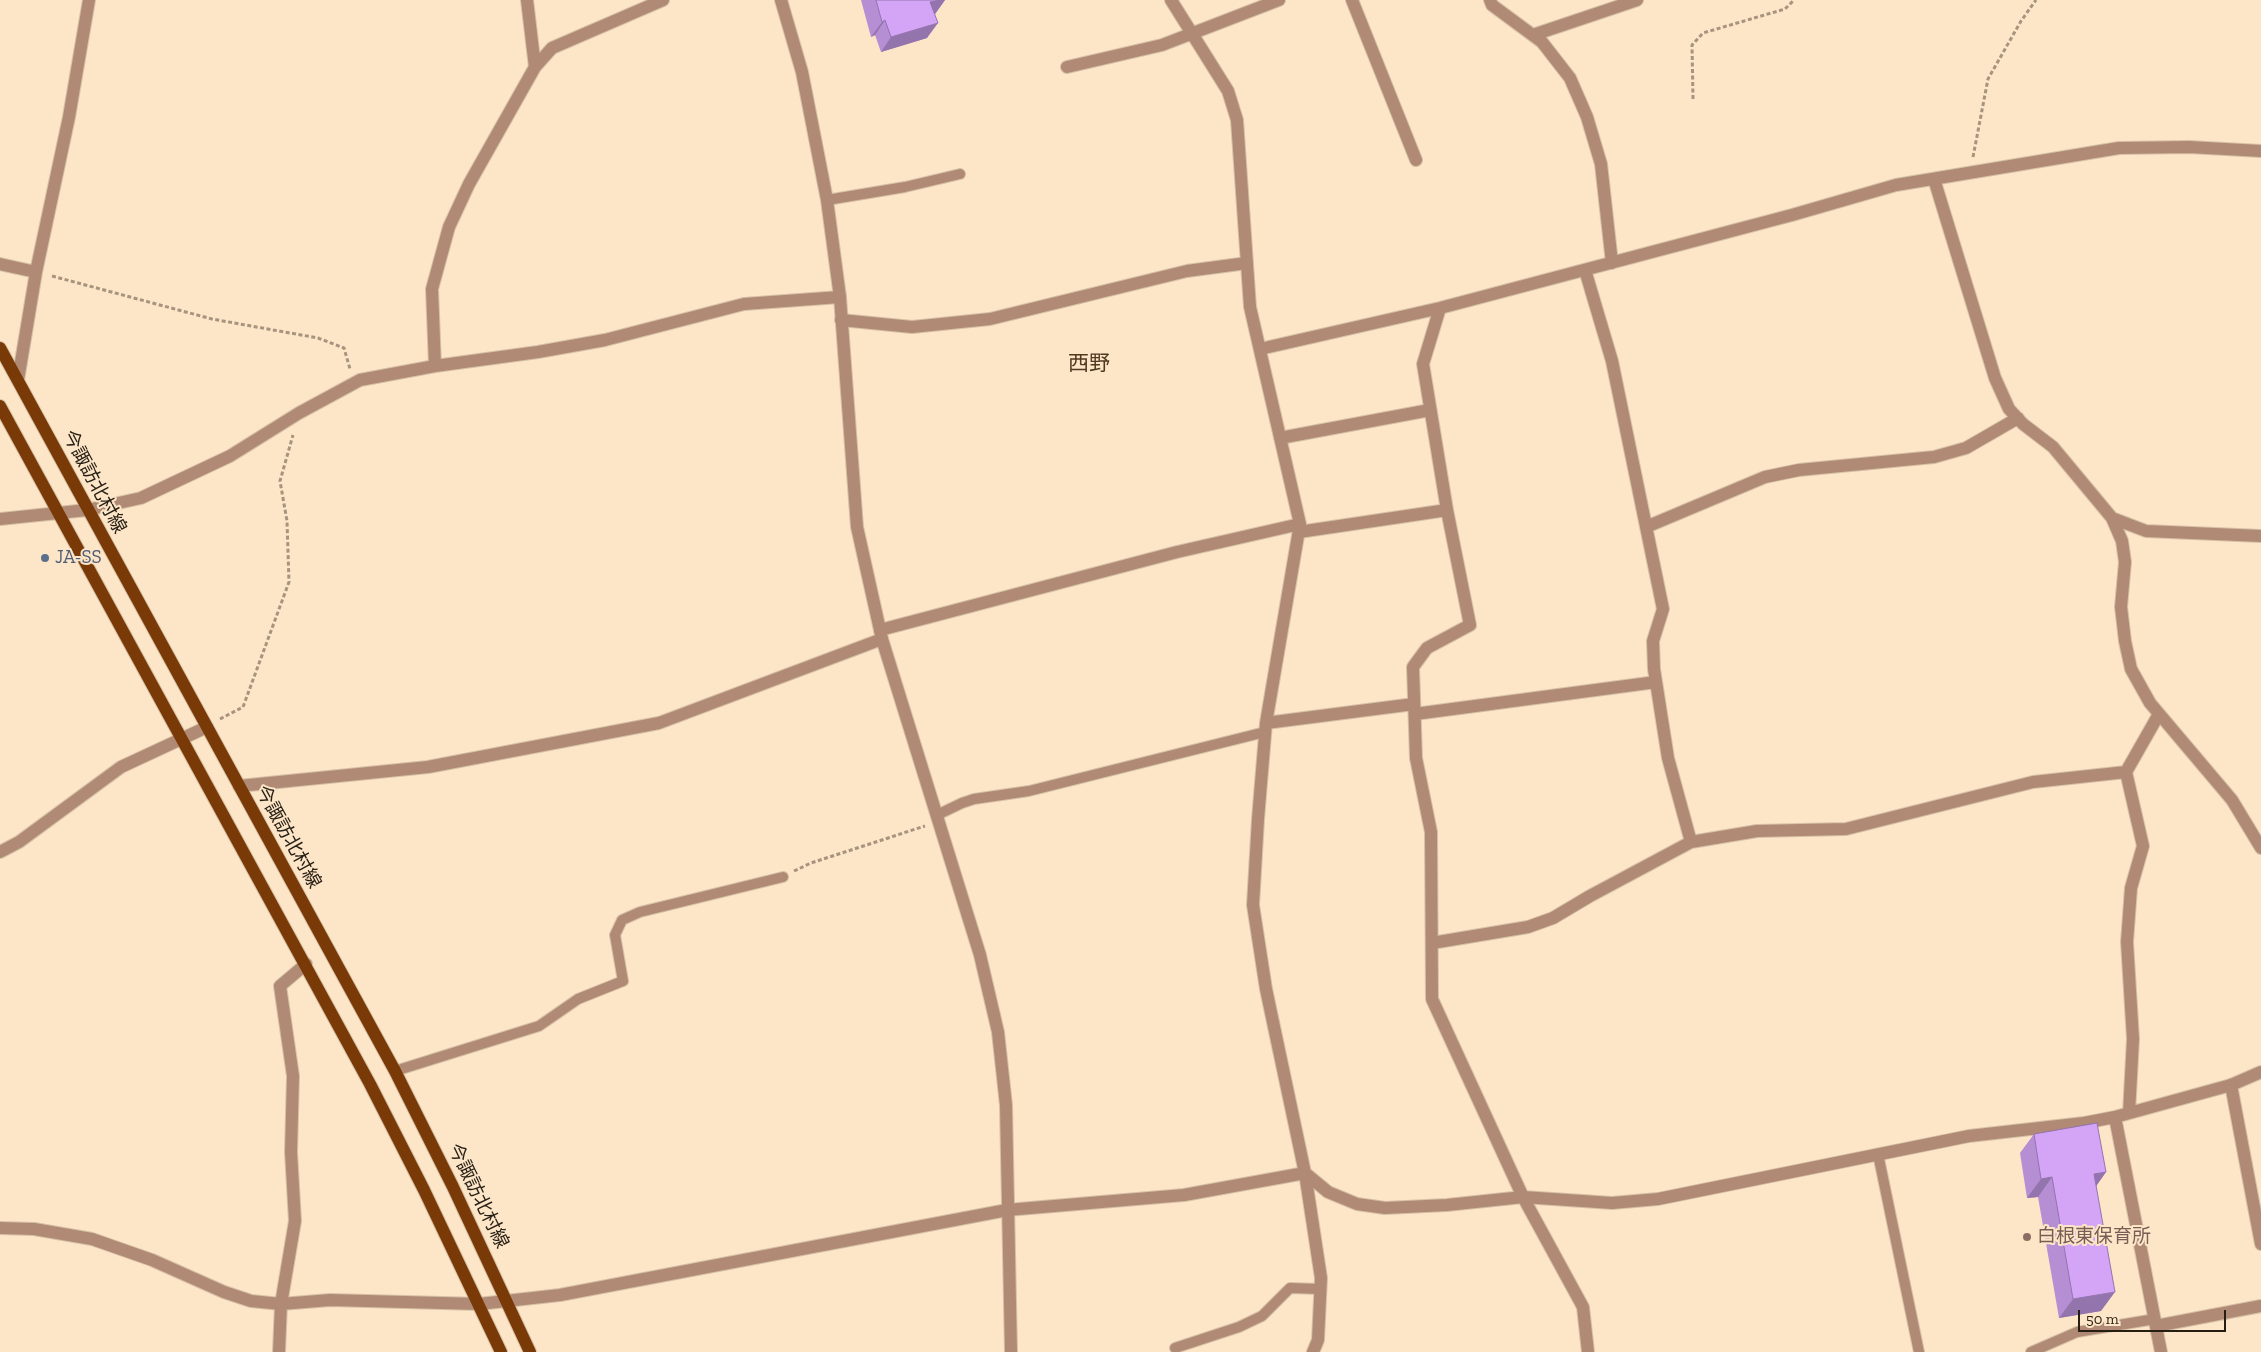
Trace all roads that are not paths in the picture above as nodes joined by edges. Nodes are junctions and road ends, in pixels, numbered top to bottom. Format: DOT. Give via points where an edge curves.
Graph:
graph roads {
  1 [pos="89,0"];
  2 [pos="527,0"];
  3 [pos="663,0"];
  4 [pos="781,0"];
  5 [pos="1171,0"];
  6 [pos="1279,0"];
  7 [pos="1352,0"];
  8 [pos="1490,0"];
  9 [pos="1637,0"];
  10 [pos="1192,33"];
  11 [pos="1533,35"];
  12 [pos="534,67"];
  13 [pos="1067,67"];
  14 [pos="2261,151"];
  15 [pos="1416,160"];
  16 [pos="960,174"];
  17 [pos="1934,178"];
  18 [pos="827,200"];
  19 [pos="1247,263"];
  20 [pos="1612,263"];
  21 [pos="0,264"];
  22 [pos="1585,270"];
  23 [pos="36,272"];
  24 [pos="840,297"];
  25 [pos="1440,308"];
  26 [pos="841,320"];
  27 [pos="0,348"];
  28 [pos="1260,349"];
  29 [pos="435,366"];
  30 [pos="18,380"];
  31 [pos="0,406"];
  32 [pos="1430,410"];
  33 [pos="2018,418"];
  34 [pos="1280,438"];
  35 [pos="87,510"];
  36 [pos="1447,510"];
  37 [pos="58,514"];
  38 [pos="2112,518"];
  39 [pos="0,519"];
  40 [pos="1646,527"];
  41 [pos="1299,528"];
  42 [pos="2261,536"];
  43 [pos="881,634"];
  44 [pos="1656,682"];
  45 [pos="1415,709"];
  46 [pos="2159,714"];
  47 [pos="206,727"];
  48 [pos="1266,728"];
  49 [pos="182,739"];
  50 [pos="2126,772"];
  51 [pos="239,786"];
  52 [pos="938,818"];
  53 [pos="1691,842"];
  54 [pos="2261,848"];
  55 [pos="0,852"];
  56 [pos="783,877"];
  57 [pos="1432,943"];
  58 [pos="306,964"];
  59 [pos="395,1071"];
  60 [pos="2261,1072"];
  61 [pos="2231,1085"];
  62 [pos="2129,1113"];
  63 [pos="2114,1117"];
  64 [pos="1878,1154"];
  65 [pos="1305,1173"];
  66 [pos="1523,1197"];
  67 [pos="1007,1210"];
  68 [pos="0,1228"];
  69 [pos="2261,1244"];
  70 [pos="1320,1290"];
  71 [pos="507,1300"];
  72 [pos="280,1304"];
  73 [pos="479,1304"];
  74 [pos="2261,1306"];
  75 [pos="2156,1323"];
  76 [pos="1175,1348"];
  77 [pos="279,1352"];
  78 [pos="501,1352"];
  79 [pos="530,1352"];
  80 [pos="1011,1352"];
  81 [pos="1314,1352"];
  82 [pos="1588,1352"];
  83 [pos="1918,1352"];
  84 [pos="2031,1352"];
  85 [pos="2162,1352"];
  1 -- 23 [label="street" via="69,117"];
  2 -- 12 [label="street"];
  3 -- 12 [label="street" via="552,48"];
  4 -- 18 [label="street" via="802,72"];
  5 -- 10 [label="street"];
  6 -- 10 [label="street"];
  7 -- 15 [label="street"];
  8 -- 11 [label="street" via="1492,5"];
  9 -- 11 [label="street"];
  10 -- 13 [label="street" via="1162,45"];
  10 -- 19 [label="street" via="1228,90 1237,120"];
  11 -- 20 [label="street" via="1570,78 1588,117 1601,164"];
  12 -- 29 [label="street" via="469,184 449,227 432,289"];
  14 -- 17 [label="street" via="2119,148"];
  16 -- 18 [label="lane"];
  17 -- 20 [label="street" via="1896,185"];
  17 -- 33 [label="street" via="1995,378 2009,409"];
  18 -- 24 [label="street"];
  19 -- 26 [label="street" via="1187,271 990,319 912,327"];
  19 -- 28 [label="street" via="1250,307"];
  20 -- 22 [label="street"];
  21 -- 23 [label="street"];
  22 -- 25 [label="street"];
  22 -- 40 [label="street" via="1612,362"];
  23 -- 30 [label="street"];
  24 -- 26 [label="street"];
  24 -- 29 [label="street" via="744,304 605,340"];
  25 -- 28 [label="street"];
  25 -- 32 [label="street" via="1423,364"];
  26 -- 43 [label="street" via="858,527"];
  27 -- 30 [label="main road, 今諏訪北村線"];
  28 -- 34 [label="street"];
  29 -- 35 [label="street" via="360,380 230,456 141,498"];
  30 -- 35 [label="main road, 今諏訪北村線"];
  31 -- 37 [label="main road"];
  32 -- 34 [label="street"];
  32 -- 36 [label="street"];
  33 -- 38 [label="street" via="2053,447"];
  33 -- 40 [label="street" via="1966,448 1934,457 1799,470 1765,478"];
  34 -- 41 [label="street"];
  35 -- 37 [label="street"];
  35 -- 47 [label="main road, 今諏訪北村線"];
  36 -- 41 [label="street"];
  36 -- 45 [label="street" via="1470,625 1427,648 1413,667"];
  37 -- 39 [label="street"];
  37 -- 49 [label="main road"];
  38 -- 42 [label="street" via="2146,531"];
  38 -- 46 [label="street" via="2122,540 2125,562 2121,607 2131,669"];
  40 -- 44 [label="street" via="1663,609 1653,641"];
  41 -- 43 [label="street" via="1177,552"];
  41 -- 48 [label="street"];
  43 -- 51 [label="street" via="659,723 428,767"];
  43 -- 52 [label="street"];
  44 -- 45 [label="street"];
  44 -- 53 [label="street" via="1668,758"];
  45 -- 48 [label="street"];
  45 -- 57 [label="street" via="1416,758 1431,832"];
  46 -- 50 [label="street"];
  46 -- 54 [label="street" via="2232,800"];
  47 -- 49 [label="street"];
  47 -- 51 [label="main road, 今諏訪北村線"];
  48 -- 52 [label="lane" via="1028,791 974,799"];
  48 -- 65 [label="street" via="1253,905 1266,989"];
  49 -- 55 [label="street" via="121,767 19,842"];
  49 -- 58 [label="main road"];
  50 -- 53 [label="street" via="2033,782 1846,829 1757,832"];
  50 -- 62 [label="street" via="2143,846 2131,888 2127,942 2133,1039"];
  51 -- 59 [label="main road, 今諏訪北村線"];
  52 -- 67 [label="street" via="980,955 998,1032 1006,1106"];
  53 -- 57 [label="street" via="1553,918 1528,927"];
  56 -- 59 [label="lane" via="640,912 622,920 615,935 623,981 578,999 539,1026"];
  57 -- 66 [label="street" via="1432,999"];
  58 -- 72 [label="street" via="280,986 293,1076 291,1152 295,1221"];
  58 -- 73 [label="main road" via="411,1163"];
  59 -- 71 [label="main road, 今諏訪北村線"];
  60 -- 61 [label="street"];
  61 -- 62 [label="street"];
  61 -- 69 [label="street"];
  62 -- 63 [label="street"];
  63 -- 64 [label="street" via="1969,1136"];
  63 -- 75 [label="street"];
  64 -- 66 [label="street" via="1658,1199 1612,1203"];
  64 -- 83 [label="lane"];
  65 -- 66 [label="street" via="1328,1192 1358,1204 1385,1208"];
  65 -- 67 [label="street" via="1184,1194"];
  65 -- 70 [label="street" via="1321,1278"];
  66 -- 82 [label="street" via="1584,1307"];
  67 -- 71 [label="street" via="570,1294"];
  67 -- 80 [label="street"];
  68 -- 72 [label="street" via="34,1229 92,1239 152,1260 233,1295 251,1301"];
  70 -- 76 [label="lane" via="1290,1288 1262,1316"];
  70 -- 81 [label="street" via="1318,1340"];
  71 -- 73 [label="street"];
  71 -- 79 [label="main road, 今諏訪北村線"];
  72 -- 73 [label="street" via="330,1300"];
  72 -- 77 [label="street"];
  73 -- 78 [label="main road"];
  74 -- 75 [label="street"];
  75 -- 84 [label="lane" via="2077,1332"];
  75 -- 85 [label="street"];
}
